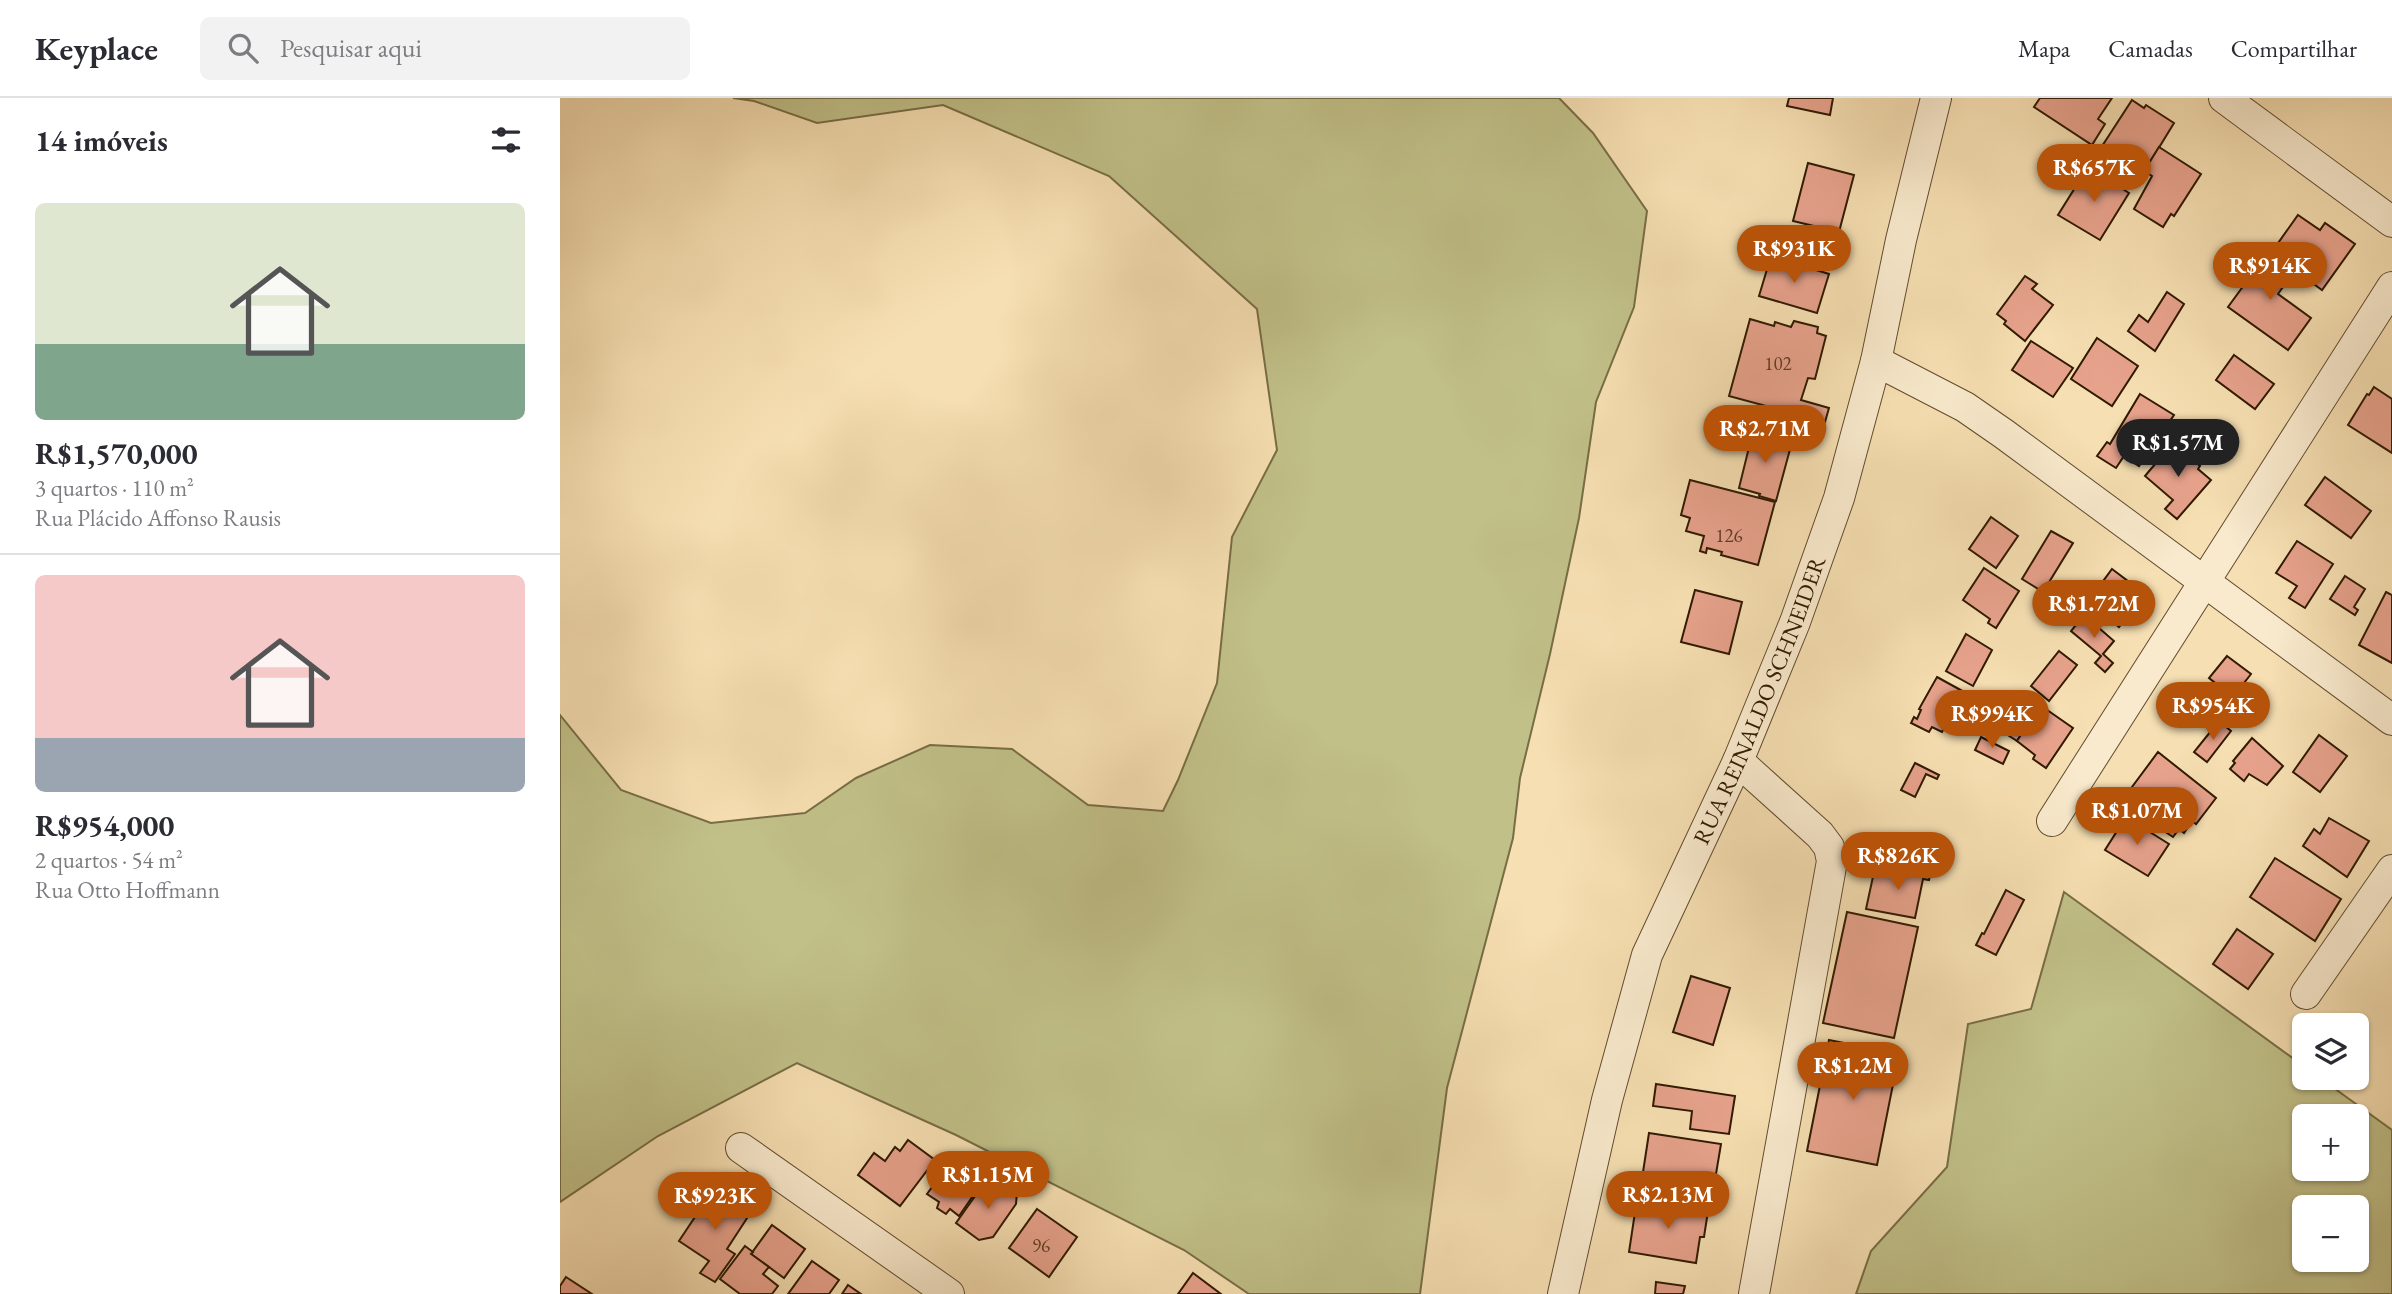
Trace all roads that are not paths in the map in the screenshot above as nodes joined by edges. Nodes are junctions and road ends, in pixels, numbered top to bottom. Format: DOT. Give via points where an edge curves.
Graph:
graph roads {
  1 [pos="1936,98"];
  2 [pos="2224,98"];
  3 [pos="2392,222"];
  4 [pos="2392,287"];
  5 [pos="1876,361"];
  6 [pos="2204,582"];
  7 [pos="2392,720"];
  8 [pos="1738,761"];
  9 [pos="2052,821"];
  10 [pos="2392,870"];
  11 [pos="2306,994"];
  12 [pos="741,1148"];
  13 [pos="949,1294"];
  14 [pos="1563,1294"];
  15 [pos="1754,1294"];
  1 -- 5 [label="street, RUA REINALDO SCHNEIDER"];
  2 -- 3 [label="street"];
  4 -- 6 [label="street"];
  5 -- 6 [label="street" via="1965,407"];
  5 -- 8 [label="street, RUA REINALDO SCHNEIDER" via="1839,498"];
  6 -- 7 [label="street"];
  6 -- 9 [label="street"];
  8 -- 14 [label="street, RUA REINALDO SCHNEIDER" via="1647,955 1610,1088"];
  8 -- 15 [label="street" via="1820,835 1832,861"];
  10 -- 11 [label="street"];
  12 -- 13 [label="street"];
}
